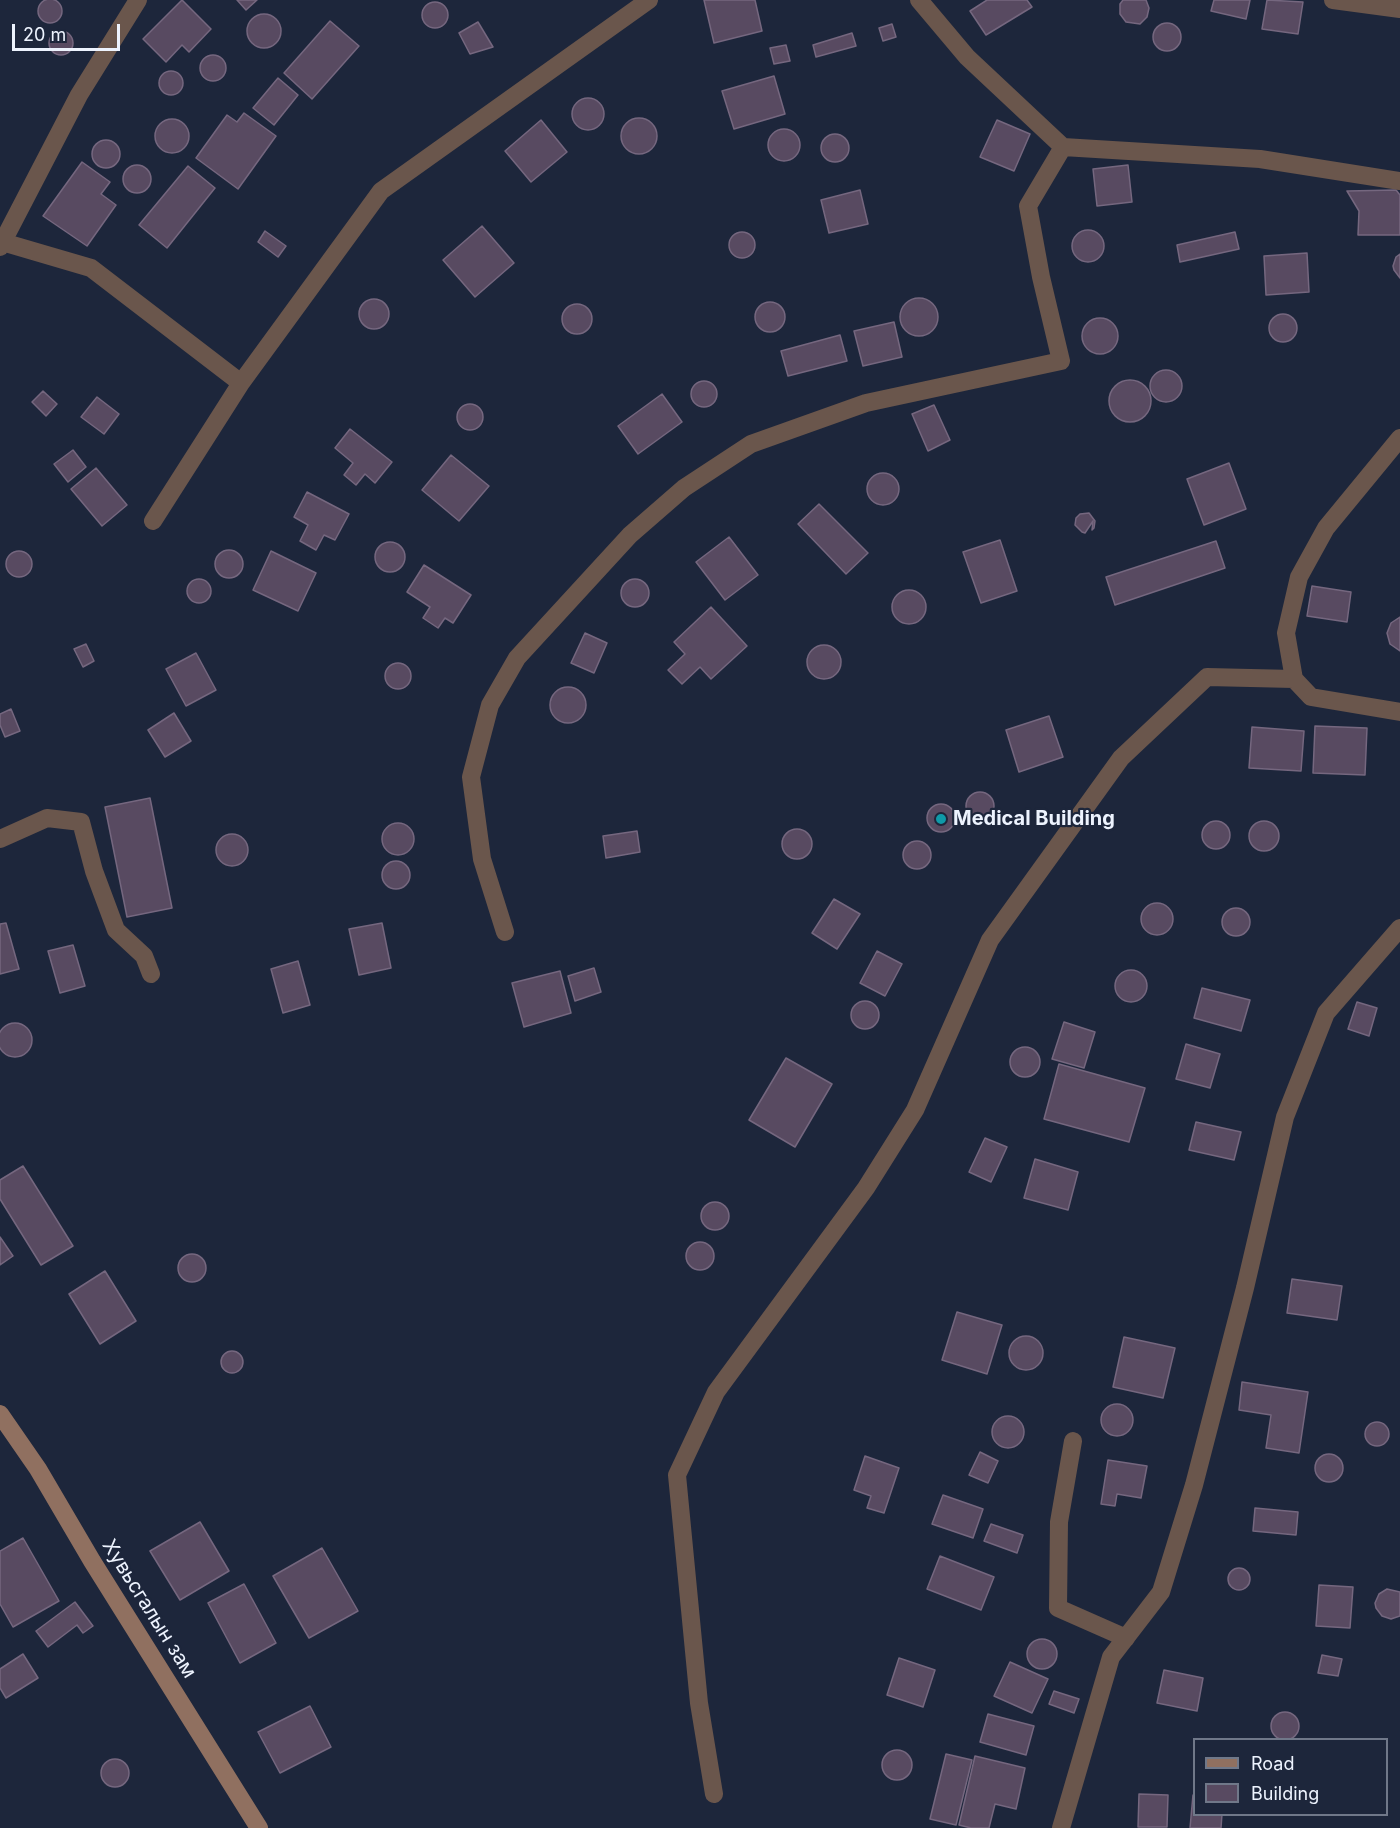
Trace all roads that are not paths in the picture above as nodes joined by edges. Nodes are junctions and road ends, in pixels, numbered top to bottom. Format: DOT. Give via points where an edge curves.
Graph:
graph roads {
  1 [pos="138,0"];
  2 [pos="649,0"];
  3 [pos="919,0"];
  4 [pos="1333,0"];
  5 [pos="1400,9"];
  6 [pos="1063,147"];
  7 [pos="1400,181"];
  8 [pos="1,244"];
  9 [pos="241,383"];
  10 [pos="1400,438"];
  11 [pos="153,521"];
  12 [pos="1294,679"];
  13 [pos="1400,712"];
  14 [pos="0,839"];
  15 [pos="1400,928"];
  16 [pos="505,932"];
  17 [pos="151,975"];
  18 [pos="0,1414"];
  19 [pos="1073,1441"];
  20 [pos="1126,1638"];
  21 [pos="714,1794"];
  22 [pos="259,1828"];
  23 [pos="1061,1828"];
  1 -- 8 [label="street" via="79,95"];
  2 -- 9 [label="street" via="381,191"];
  3 -- 6 [label="street" via="967,57"];
  4 -- 5 [label="street"];
  6 -- 7 [label="street" via="1260,159"];
  6 -- 16 [label="street" via="1028,206 1061,361 866,403 751,444 684,488 630,535 517,658 490,705 471,777 482,859"];
  8 -- 9 [label="street" via="91,268"];
  9 -- 11 [label="street"];
  10 -- 12 [label="street" via="1326,528 1299,577 1286,633"];
  12 -- 13 [label="street" via="1311,697"];
  12 -- 21 [label="street" via="1207,677 1121,758 990,940 915,1110 866,1188 716,1392 677,1475 699,1702"];
  14 -- 17 [label="street" via="47,818 81,822 116,930 144,956"];
  15 -- 20 [label="street" via="1326,1012 1304,1066 1285,1117 1194,1485 1161,1592"];
  18 -- 22 [label="main road, Хувьсгалын зам" via="38,1469"];
  19 -- 20 [label="street" via="1059,1521 1058,1608"];
  20 -- 23 [label="street" via="1111,1657"];
}
